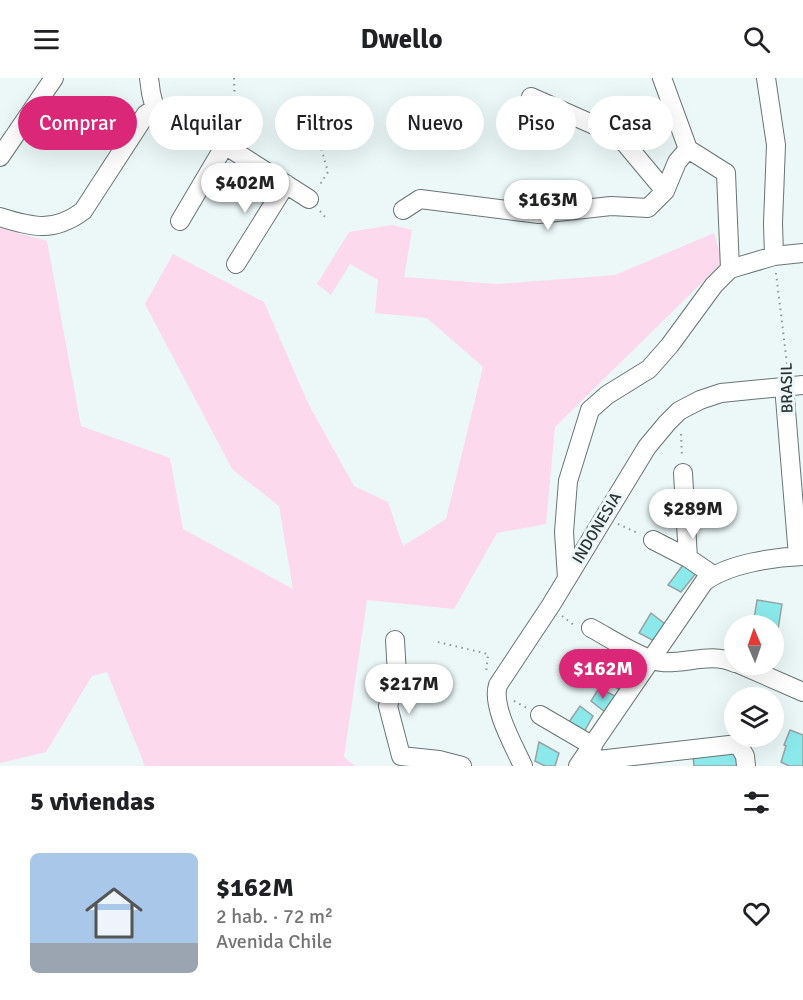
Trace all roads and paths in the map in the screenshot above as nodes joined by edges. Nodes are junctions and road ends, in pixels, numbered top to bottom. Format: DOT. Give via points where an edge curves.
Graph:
graph roads {
  1 [pos="54,78"];
  2 [pos="149,78"];
  3 [pos="234,78"];
  4 [pos="663,78"];
  5 [pos="766,78"];
  6 [pos="153,96"];
  7 [pos="233,96"];
  8 [pos="149,114"];
  9 [pos="576,117"];
  10 [pos="688,149"];
  11 [pos="230,150"];
  12 [pos="233,150"];
  13 [pos="322,150"];
  14 [pos="0,157"];
  15 [pos="286,184"];
  16 [pos="665,191"];
  17 [pos="309,200"];
  18 [pos="403,210"];
  19 [pos="0,217"];
  20 [pos="326,218"];
  21 [pos="180,221"];
  22 [pos="803,253"];
  23 [pos="774,256"];
  24 [pos="236,264"];
  25 [pos="730,269"];
  26 [pos="803,385"];
  27 [pos="784,386"];
  28 [pos="679,411"];
  29 [pos="683,473"];
  30 [pos="604,517"];
  31 [pos="654,540"];
  32 [pos="801,556"];
  33 [pos="688,558"];
  34 [pos="713,574"];
  35 [pos="567,578"];
  36 [pos="551,605"];
  37 [pos="591,628"];
  38 [pos="395,640"];
  39 [pos="438,642"];
  40 [pos="652,660"];
  41 [pos="724,660"];
  42 [pos="764,675"];
  43 [pos="497,689"];
  44 [pos="803,692"];
  45 [pos="540,715"];
  46 [pos="593,746"];
  47 [pos="580,764"];
  48 [pos="462,766"];
  49 [pos="523,766"];
  50 [pos="746,766"];
  1 -- 14 [label="street"];
  2 -- 6 [label="street"];
  3 -- 7 [label="path"];
  4 -- 10 [label="street"];
  5 -- 23 [label="street" via="776,145"];
  8 -- 19 [label="street" via="83,211 70,220 46,227"];
  9 -- 16 [label="street" via="619,136"];
  10 -- 16 [label="street" via="677,162"];
  10 -- 25 [label="street" via="726,173"];
  11 -- 21 [label="street"];
  12 -- 15 [label="street"];
  13 -- 17 [label="path" via="328,172"];
  15 -- 17 [label="street"];
  15 -- 24 [label="street"];
  16 -- 18 [label="street" via="648,208 611,206 539,214 420,200"];
  17 -- 20 [label="path"];
  22 -- 23 [label="street"];
  23 -- 25 [label="street"];
  23 -- 27 [label="path, BRASIL" via="788,371"];
  25 -- 35 [label="street" via="648,369 590,410 568,481 564,532"];
  26 -- 27 [label="street, INDONESIA"];
  27 -- 28 [label="street, INDONESIA" via="721,393"];
  27 -- 32 [label="street, BRASIL"];
  28 -- 29 [label="path"];
  28 -- 30 [label="street, INDONESIA" via="647,447"];
  29 -- 33 [label="street"];
  30 -- 31 [label="path"];
  30 -- 35 [label="street, INDONESIA"];
  31 -- 33 [label="street"];
  32 -- 34 [label="street" via="731,567"];
  33 -- 34 [label="street"];
  34 -- 40 [label="street" via="688,602"];
  35 -- 36 [label="street, INDONESIA"];
  36 -- 37 [label="path" via="569,623 581,629"];
  36 -- 43 [label="street, INDONESIA"];
  37 -- 40 [label="street"];
  38 -- 48 [label="street" via="397,675 388,706 401,756"];
  39 -- 43 [label="path" via="488,654 485,678"];
  40 -- 41 [label="street" via="676,662 710,657"];
  40 -- 46 [label="street"];
  42 -- 44 [label="street"];
  43 -- 45 [label="path"];
  43 -- 49 [label="street" via="498,707"];
  45 -- 46 [label="street"];
  46 -- 47 [label="street"];
  47 -- 50 [label="street" via="738,744"];
}
